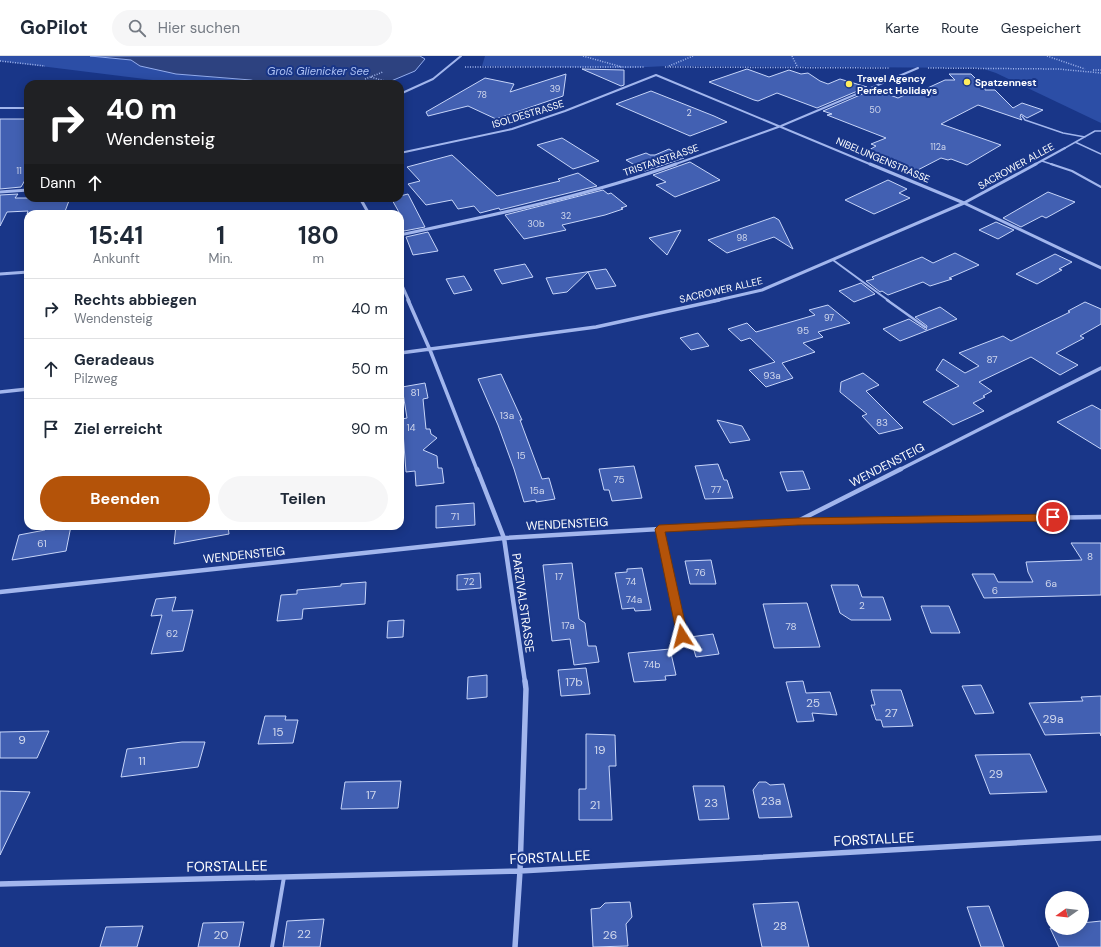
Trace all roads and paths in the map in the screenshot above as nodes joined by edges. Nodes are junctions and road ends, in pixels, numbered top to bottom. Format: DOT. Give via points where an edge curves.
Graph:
graph roads {
  1 [pos="461,56"];
  2 [pos="583,56"];
  3 [pos="693,56"];
  4 [pos="792,56"];
  5 [pos="1047,56"];
  6 [pos="0,61"];
  7 [pos="45,66"];
  8 [pos="668,66"];
  9 [pos="797,66"];
  10 [pos="450,67"];
  11 [pos="646,67"];
  12 [pos="660,67"];
  13 [pos="626,68"];
  14 [pos="918,68"];
  15 [pos="633,70"];
  16 [pos="1101,70"];
  17 [pos="1089,71"];
  18 [pos="383,72"];
  19 [pos="909,72"];
  20 [pos="1101,74"];
  21 [pos="656,75"];
  22 [pos="371,77"];
  23 [pos="365,79"];
  24 [pos="381,80"];
  25 [pos="404,92"];
  26 [pos="0,108"];
  27 [pos="24,108"];
  28 [pos="1022,116"];
  29 [pos="781,126"];
  30 [pos="1101,131"];
  31 [pos="1085,137"];
  32 [pos="1075,142"];
  33 [pos="1065,148"];
  34 [pos="404,152"];
  35 [pos="1101,154"];
  36 [pos="1042,161"];
  37 [pos="1101,187"];
  38 [pos="24,190"];
  39 [pos="0,192"];
  40 [pos="964,203"];
  41 [pos="404,234"];
  42 [pos="832,260"];
  43 [pos="1101,268"];
  44 [pos="24,272"];
  45 [pos="0,274"];
  46 [pos="404,290"];
  47 [pos="925,327"];
  48 [pos="430,350"];
  49 [pos="404,353"];
  50 [pos="1101,368"];
  51 [pos="24,389"];
  52 [pos="0,392"];
  53 [pos="1101,517"];
  54 [pos="798,521"];
  55 [pos="659,529"];
  56 [pos="504,538"];
  57 [pos="0,592"];
  58 [pos="682,636"];
  59 [pos="1101,838"];
  60 [pos="520,871"];
  61 [pos="284,877"];
  62 [pos="0,884"];
  63 [pos="272,947"];
  64 [pos="515,947"];
  1 -- 10 [label="street"];
  2 -- 13 [label="path"];
  3 -- 8 [label="path"];
  4 -- 9 [label="path"];
  5 -- 17 [label="path"];
  6 -- 7 [label="path"];
  8 -- 9 [label="path"];
  8 -- 12 [label="path"];
  9 -- 19 [label="path" via="881,67"];
  10 -- 13 [label="path"];
  10 -- 25 [label="street" via="423,85"];
  11 -- 13 [label="path"];
  13 -- 15 [label="path"];
  14 -- 17 [label="path"];
  14 -- 19 [label="street, TRISTANSTRASSE"];
  16 -- 17 [label="path"];
  17 -- 20 [label="path"];
  18 -- 22 [label="path"];
  19 -- 29 [label="street, TRISTANSTRASSE"];
  21 -- 29 [label="street, NIBELUNGENSTRASSE"];
  21 -- 34 [label="street, ISOLDESTRASSE" via="512,129"];
  22 -- 23 [label="path"];
  22 -- 24 [label="path"];
  26 -- 27 [label="street"];
  28 -- 31 [label="lane" via="1025,120 1063,133"];
  29 -- 40 [label="street, NIBELUNGENSTRASSE"];
  29 -- 41 [label="street, TRISTANSTRASSE" via="643,176 516,210"];
  30 -- 31 [label="lane" via="1095,131"];
  31 -- 32 [label="lane"];
  32 -- 33 [label="lane"];
  32 -- 35 [label="lane"];
  33 -- 36 [label="street, SACROWER ALLEE"];
  36 -- 37 [label="lane" via="1072,171"];
  36 -- 40 [label="street, SACROWER ALLEE"];
  38 -- 39 [label="street"];
  40 -- 42 [label="street, SACROWER ALLEE"];
  40 -- 43 [label="street, NIBELUNGENSTRASSE"];
  42 -- 47 [label="lane"];
  42 -- 48 [label="street, SACROWER ALLEE" via="762,290 596,326"];
  44 -- 45 [label="street"];
  46 -- 48 [label="street, PARZIVALSTRASSE"];
  48 -- 49 [label="street, SACROWER ALLEE"];
  48 -- 56 [label="street, PARZIVALSTRASSE"];
  50 -- 54 [label="street, WENDENSTEIG"];
  51 -- 52 [label="street"];
  53 -- 54 [label="street"];
  54 -- 55 [label="street, WENDENSTEIG"];
  55 -- 56 [label="street, WENDENSTEIG"];
  55 -- 58 [label="lane"];
  56 -- 57 [label="street, WENDENSTEIG"];
  56 -- 60 [label="street, PARZIVALSTRASSE" via="526,689"];
  59 -- 60 [label="street, FORSTALLEE"];
  60 -- 61 [label="street, FORSTALLEE"];
  60 -- 64 [label="street, PARZIVALSTRASSE"];
  61 -- 62 [label="street, FORSTALLEE"];
  61 -- 63 [label="lane"];
}
